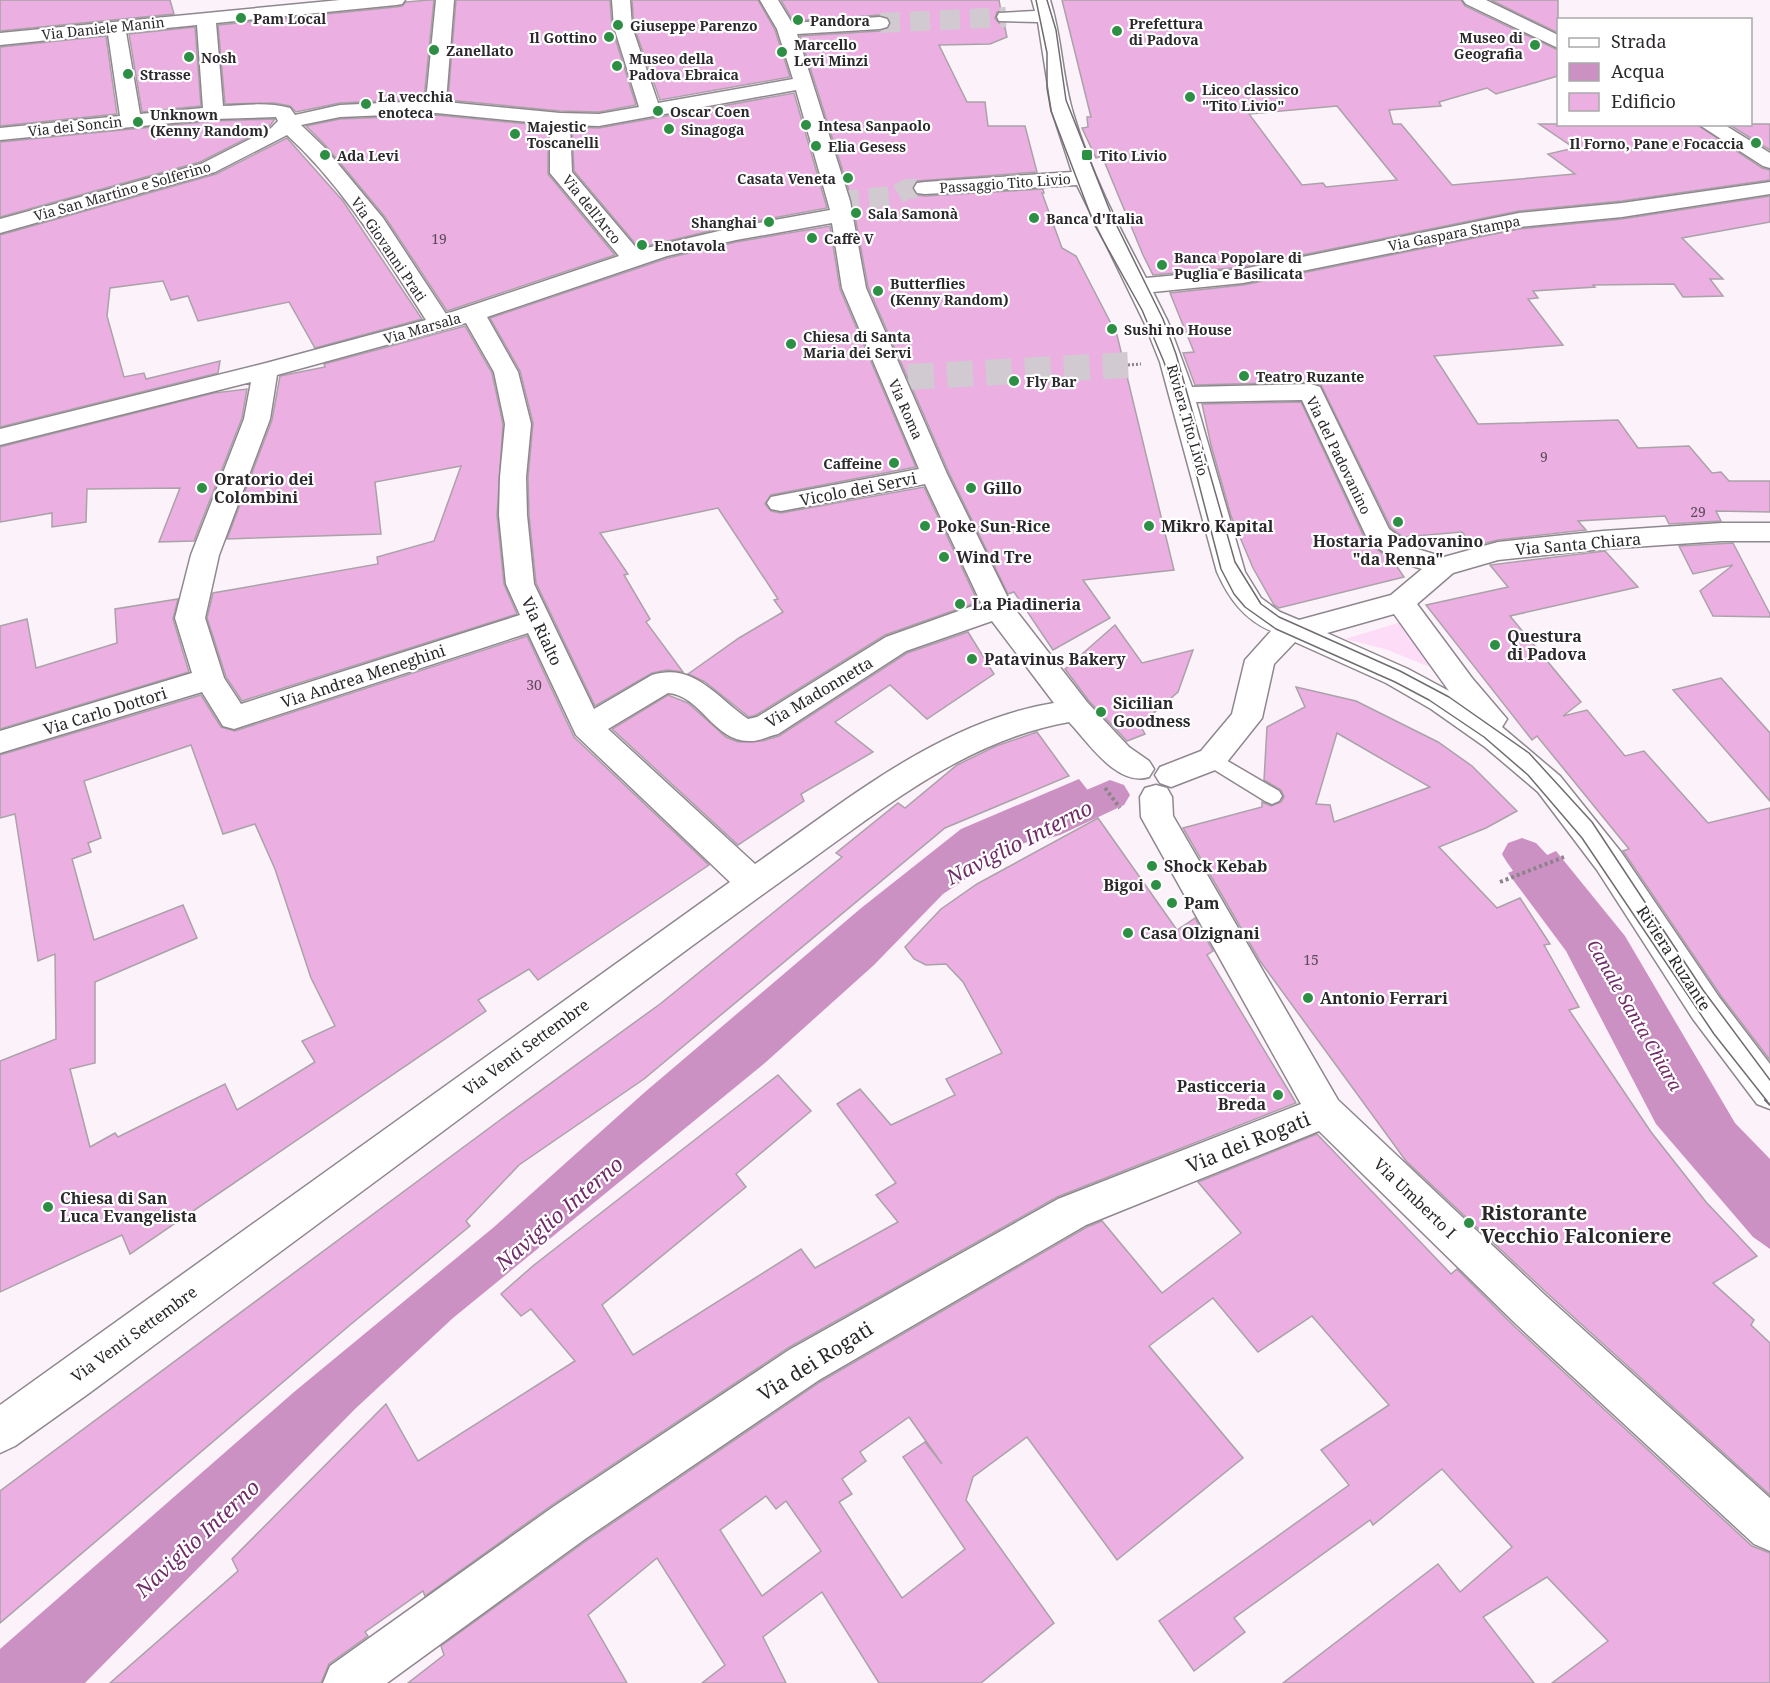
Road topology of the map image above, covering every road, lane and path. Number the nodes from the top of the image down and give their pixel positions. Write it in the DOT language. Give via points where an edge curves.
graph roads {
  1 [pos="194,0"];
  2 [pos="396,0"];
  3 [pos="445,0"];
  4 [pos="621,0"];
  5 [pos="769,0"];
  6 [pos="1472,0"];
  7 [pos="1044,8"];
  8 [pos="206,17"];
  9 [pos="1006,17"];
  10 [pos="880,23"];
  11 [pos="116,27"];
  12 [pos="786,30"];
  13 [pos="0,39"];
  14 [pos="1557,42"];
  15 [pos="798,84"];
  16 [pos="436,107"];
  17 [pos="650,111"];
  18 [pos="213,113"];
  19 [pos="560,119"];
  20 [pos="131,120"];
  21 [pos="289,122"];
  22 [pos="1711,126"];
  23 [pos="0,134"];
  24 [pos="1770,162"];
  25 [pos="1084,178"];
  26 [pos="925,188"];
  27 [pos="1770,188"];
  28 [pos="831,217"];
  29 [pos="0,226"];
  30 [pos="633,259"];
  31 [pos="1139,286"];
  32 [pos="473,314"];
  33 [pos="440,324"];
  34 [pos="1142,364"];
  35 [pos="1128,365"];
  36 [pos="265,371"];
  37 [pos="1182,395"];
  38 [pos="0,437"];
  39 [pos="934,474"];
  40 [pos="781,503"];
  41 [pos="1770,532"];
  42 [pos="1443,566"];
  43 [pos="1401,602"];
  44 [pos="998,608"];
  45 [pos="535,620"];
  46 [pos="1293,631"];
  47 [pos="209,679"];
  48 [pos="1076,710"];
  49 [pos="587,727"];
  50 [pos="0,742"];
  51 [pos="1212,759"];
  52 [pos="1549,784"];
  53 [pos="1104,786"];
  54 [pos="1147,788"];
  55 [pos="1272,796"];
  56 [pos="1562,858"];
  57 [pos="1500,882"];
  58 [pos="753,883"];
  59 [pos="1770,1093"];
  60 [pos="1325,1112"];
  61 [pos="0,1431"];
  62 [pos="1770,1528"];
  63 [pos="347,1683"];
  1 -- 8 [label="street" via="198,11"];
  2 -- 8 [label="street, Via Daniele Manin"];
  3 -- 16 [label="street"];
  4 -- 17 [label="street" via="623,27"];
  5 -- 12 [label="street, Via Roma"];
  6 -- 14 [label="street"];
  7 -- 9 [label="street"];
  7 -- 25 [label="street, Riviera Tito Livio" via="1062,111"];
  8 -- 11 [label="street, Via Daniele Manin"];
  8 -- 18 [label="street"];
  10 -- 12 [label="street"];
  11 -- 13 [label="street, Via Daniele Manin"];
  11 -- 20 [label="street"];
  12 -- 15 [label="street, Via Roma"];
  15 -- 17 [label="street, Via San Martino e Solferino"];
  15 -- 28 [label="street, Via Roma"];
  16 -- 19 [label="street, Via San Martino e Solferino"];
  16 -- 21 [label="street, Via San Martino e Solferino" via="364,109"];
  17 -- 19 [label="street, Via San Martino e Solferino" via="599,120"];
  18 -- 20 [label="street, Via dei Soncin"];
  18 -- 21 [label="street, Via dei Soncin" via="282,112"];
  19 -- 30 [label="street, Via dell'Arco" via="561,173"];
  20 -- 23 [label="street, Via dei Soncin"];
  21 -- 29 [label="street, Via San Martino e Solferino" via="277,133 207,168"];
  21 -- 33 [label="street, Via Giovanni Prati" via="375,223"];
  22 -- 24 [label="street"];
  25 -- 26 [label="street, Passaggio Tito Livio"];
  25 -- 31 [label="street, Riviera Tito Livio"];
  27 -- 31 [label="street, Via Gaspara Stampa" via="1622,210 1519,220 1243,276"];
  28 -- 30 [label="street, Via Marsala" via="752,229"];
  28 -- 39 [label="street, Via Roma" via="854,288 900,377"];
  30 -- 32 [label="street, Via Marsala"];
  31 -- 37 [label="street, Riviera Tito Livio"];
  32 -- 33 [label="street, Via Marsala"];
  32 -- 45 [label="street, Via Rialto" via="506,372 518,424 513,515 520,584"];
  33 -- 36 [label="street, Via Marsala"];
  34 -- 35 [label="path"];
  36 -- 38 [label="street, Via Marsala"];
  36 -- 47 [label="street" via="257,419 205,555 190,618"];
  37 -- 42 [label="street, Via del Padovanino" via="1311,392 1378,534 1404,554"];
  37 -- 46 [label="street, Riviera Tito Livio" via="1238,587 1251,605"];
  39 -- 40 [label="street, Vicolo dei Servi"];
  39 -- 44 [label="street, Via Roma"];
  41 -- 42 [label="street, Via Santa Chiara" via="1603,540 1498,551"];
  42 -- 43 [label="street, Via Santa Chiara"];
  43 -- 46 [label="street"];
  43 -- 52 [label="street" via="1461,686"];
  44 -- 48 [label="street, Via Roma"];
  44 -- 49 [label="street, Via Madonnetta" via="896,644 767,726 749,730 735,724 688,685 676,681 663,682"];
  45 -- 47 [label="street, Via Andrea Meneghini" via="234,718"];
  45 -- 49 [label="street, Via Rialto"];
  46 -- 51 [label="street" via="1260,660 1246,718"];
  46 -- 52 [label="street, Riviera Tito Livio" via="1397,676 1443,701"];
  47 -- 50 [label="street, Via Carlo Dottori"];
  48 -- 54 [label="street, Via Roma"];
  48 -- 58 [label="street, Via Venti Settembre" via="1027,718 980,736 882,793"];
  49 -- 58 [label="street, Via Rialto"];
  51 -- 54 [label="street"];
  51 -- 55 [label="lane"];
  52 -- 59 [label="street, Riviera Ruzante" via="1609,861 1706,1008"];
  53 -- 54 [label="path"];
  54 -- 60 [label="street, Via Umberto I" via="1157,817"];
  56 -- 57 [label="path"];
  58 -- 61 [label="street, Via Venti Settembre"];
  60 -- 62 [label="street, Via Umberto I" via="1531,1310"];
  60 -- 63 [label="street, Via dei Rogati" via="1072,1212 804,1365 569,1523"];
}
